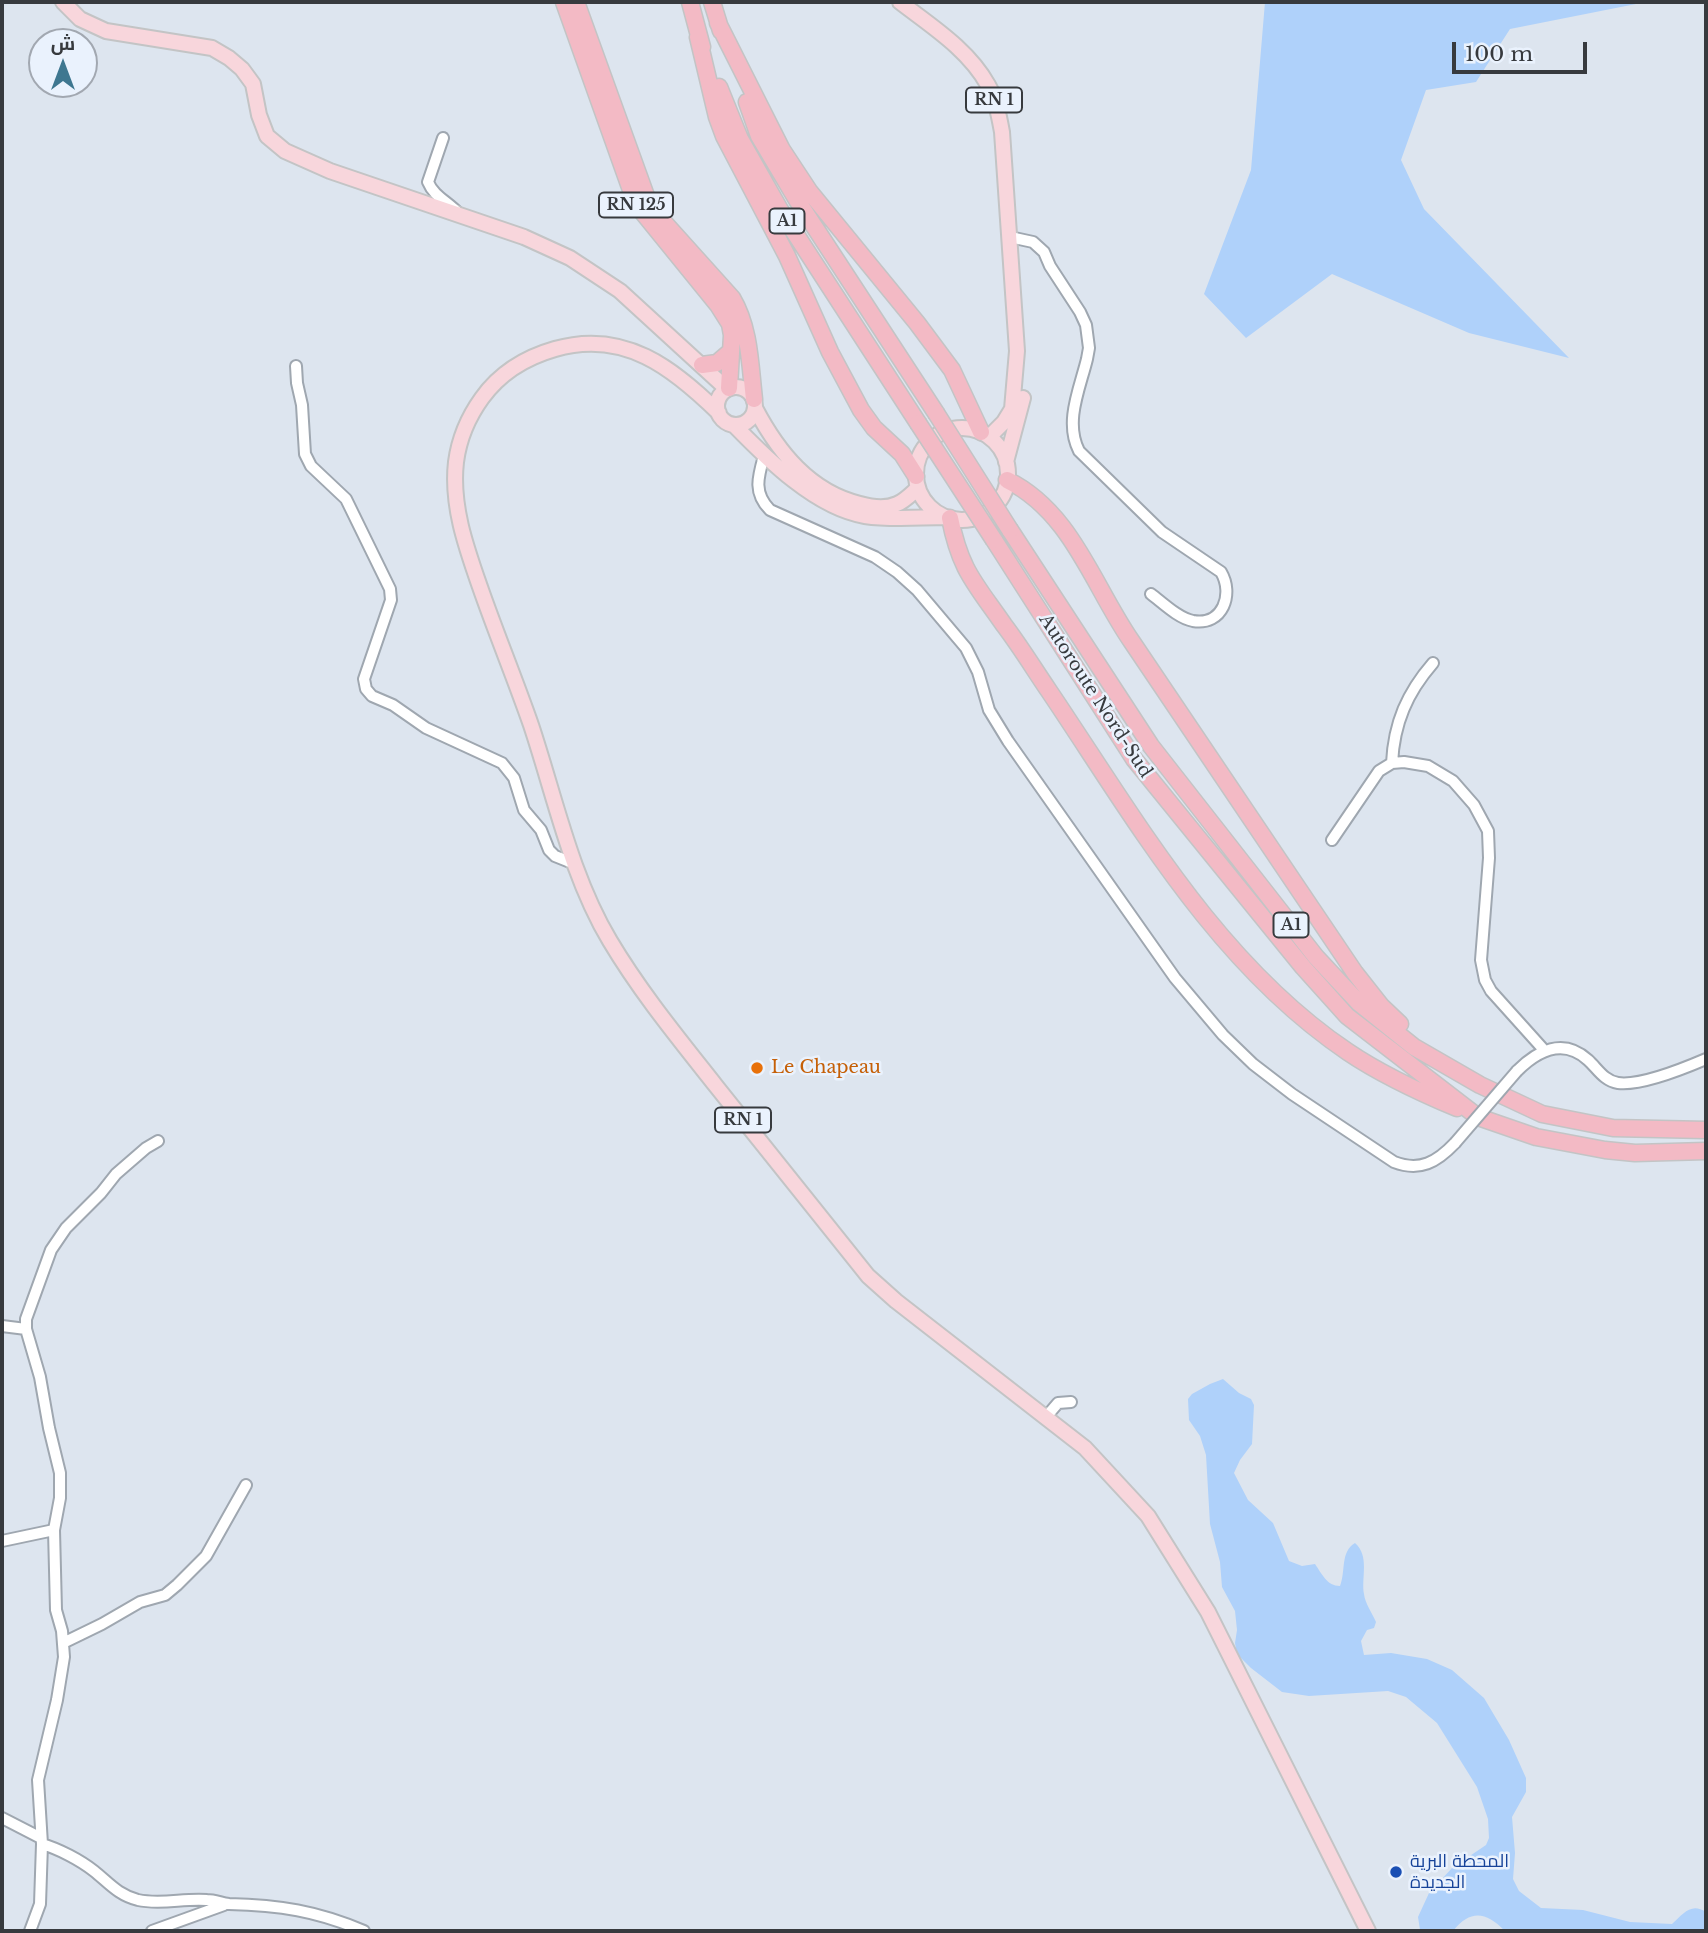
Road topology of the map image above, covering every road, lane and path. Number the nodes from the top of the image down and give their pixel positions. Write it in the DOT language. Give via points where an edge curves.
graph roads {
  1 [pos="64,2"];
  2 [pos="564,2"];
  3 [pos="576,2"];
  4 [pos="690,2"];
  5 [pos="712,2"];
  6 [pos="900,2"];
  7 [pos="718,23"];
  8 [pos="698,37"];
  9 [pos="443,138"];
  10 [pos="459,214"];
  11 [pos="1010,237"];
  12 [pos="731,351"];
  13 [pos="702,365"];
  14 [pos="296,366"];
  15 [pos="693,388"];
  16 [pos="724,392"];
  17 [pos="754,404"];
  18 [pos="719,413"];
  19 [pos="734,425"];
  20 [pos="985,434"];
  21 [pos="764,456"];
  22 [pos="1007,457"];
  23 [pos="1007,480"];
  24 [pos="917,482"];
  25 [pos="1032,495"];
  26 [pos="948,517"];
  27 [pos="1151,594"];
  28 [pos="1433,663"];
  29 [pos="1392,763"];
  30 [pos="1332,840"];
  31 [pos="575,864"];
  32 [pos="1544,1050"];
  33 [pos="1706,1059"];
  34 [pos="1480,1085"];
  35 [pos="1478,1117"];
  36 [pos="1706,1130"];
  37 [pos="158,1141"];
  38 [pos="1706,1151"];
  39 [pos="2,1326"];
  40 [pos="26,1329"];
  41 [pos="1071,1402"];
  42 [pos="1046,1417"];
  43 [pos="246,1485"];
  44 [pos="54,1530"];
  45 [pos="2,1541"];
  46 [pos="63,1643"];
  47 [pos="2,1818"];
  48 [pos="41,1841"];
  49 [pos="227,1904"];
  50 [pos="30,1931"];
  51 [pos="152,1931"];
  52 [pos="364,1931"];
  53 [pos="1368,1931"];
  1 -- 10 [label="main road" via="80,19 106,31 212,48 242,69 253,84 267,136 285,152"];
  2 -- 12 [label="highway, RN 125" via="636,204 725,315 732,335"];
  3 -- 17 [label="highway" via="650,202 738,309 746,330"];
  4 -- 8 [label="highway, Autoroute Nord-Sud / A1"];
  5 -- 7 [label="highway, Autoroute Nord-Sud / A1"];
  6 -- 11 [label="main road, RN 1" via="954,44 988,85 1002,132"];
  7 -- 20 [label="highway" via="782,150 809,191 952,370"];
  7 -- 34 [label="highway, Autoroute Nord-Sud / A1, bridge" via="759,136 796,200 1151,746 1316,957 1359,1003 1415,1047"];
  8 -- 24 [label="highway" via="724,136 798,278 830,352 861,410 902,454"];
  8 -- 35 [label="highway, Autoroute Nord-Sud / A1, bridge" via="740,139 780,210 1134,760 1347,1016"];
  9 -- 10 [label="street" via="428,183"];
  10 -- 13 [label="main road" via="524,237 592,271"];
  11 -- 20 [label="main road, RN 1" via="1017,351 1014,399 1004,422"];
  11 -- 22 [label="main road, RN 1" via="1026,356 1022,408"];
  11 -- 27 [label="street" via="1039,246 1086,325 1089,348 1072,423 1079,451 1162,532 1221,572 1228,591 1227,601 1215,617 1196,622"];
  12 -- 13 [label="highway" via="717,363"];
  12 -- 16 [label="highway, RN 125"];
  13 -- 16 [label="main road"];
  14 -- 31 [label="street" via="305,454 311,466 346,499 390,589 391,600 364,679 366,689 426,729 502,763 549,850"];
  15 -- 16 [label="main road, RN 1"];
  15 -- 18 [label="main road, RN 1"];
  15 -- 31 [label="main road, RN 1" via="658,362 624,348 567,345 544,352 502,376 487,391 463,433 456,461 459,517 469,555"];
  16 -- 17 [label="main road" via="744,388"];
  16 -- 18 [label="main road"];
  17 -- 19 [label="main road" via="748,421"];
  17 -- 24 [label="main road" via="768,434 784,453 805,477 828,491 857,503 887,507 902,502"];
  18 -- 19 [label="main road"];
  19 -- 21 [label="main road"];
  20 -- 22 [label="main road"];
  20 -- 24 [label="main road" via="956,428 933,438 919,459"];
  21 -- 26 [label="main road" via="819,496 855,513"];
  21 -- 32 [label="street, bridge" via="757,487 762,503 897,572 966,648 989,710 1008,741 1175,978 1223,1035 1292,1094 1394,1162 1427,1165 1455,1143 1530,1058"];
  22 -- 23 [label="main road"];
  22 -- 25 [label="main road"];
  23 -- 25 [label="highway"];
  23 -- 26 [label="main road" via="997,503 983,514 967,519"];
  24 -- 26 [label="main road" via="929,505"];
  25 -- 34 [label="highway" via="1069,535 1121,626 1355,972 1381,1006 1418,1041"];
  26 -- 35 [label="highway" via="971,581 1184,891 1249,968 1348,1051 1404,1085"];
  28 -- 29 [label="street" via="1402,710"];
  29 -- 30 [label="street" via="1379,771"];
  29 -- 32 [label="street" via="1428,766 1441,772 1483,818 1490,845 1482,970 1491,991"];
  31 -- 42 [label="main road, RN 1" via="609,940 652,1003 868,1276"];
  32 -- 33 [label="street" via="1557,1048 1586,1058 1618,1083 1649,1079"];
  34 -- 36 [label="highway, Autoroute Nord-Sud / A1" via="1542,1114 1613,1128"];
  35 -- 38 [label="highway, Autoroute Nord-Sud / A1" via="1536,1137 1605,1150"];
  37 -- 40 [label="street" via="116,1174 51,1250 28,1308"];
  39 -- 40 [label="street"];
  40 -- 44 [label="street" via="60,1472"];
  41 -- 42 [label="street" via="1058,1403"];
  42 -- 53 [label="main road, RN 1" via="1086,1448 1122,1486 1180,1564"];
  43 -- 46 [label="street" via="206,1556 177,1585"];
  44 -- 45 [label="street"];
  44 -- 46 [label="street" via="56,1610"];
  46 -- 48 [label="street" via="57,1700 38,1780"];
  47 -- 48 [label="street"];
  48 -- 49 [label="street" via="138,1900"];
  48 -- 50 [label="street" via="40,1904"];
  49 -- 51 [label="street"];
  49 -- 52 [label="street" via="288,1907"];
}
